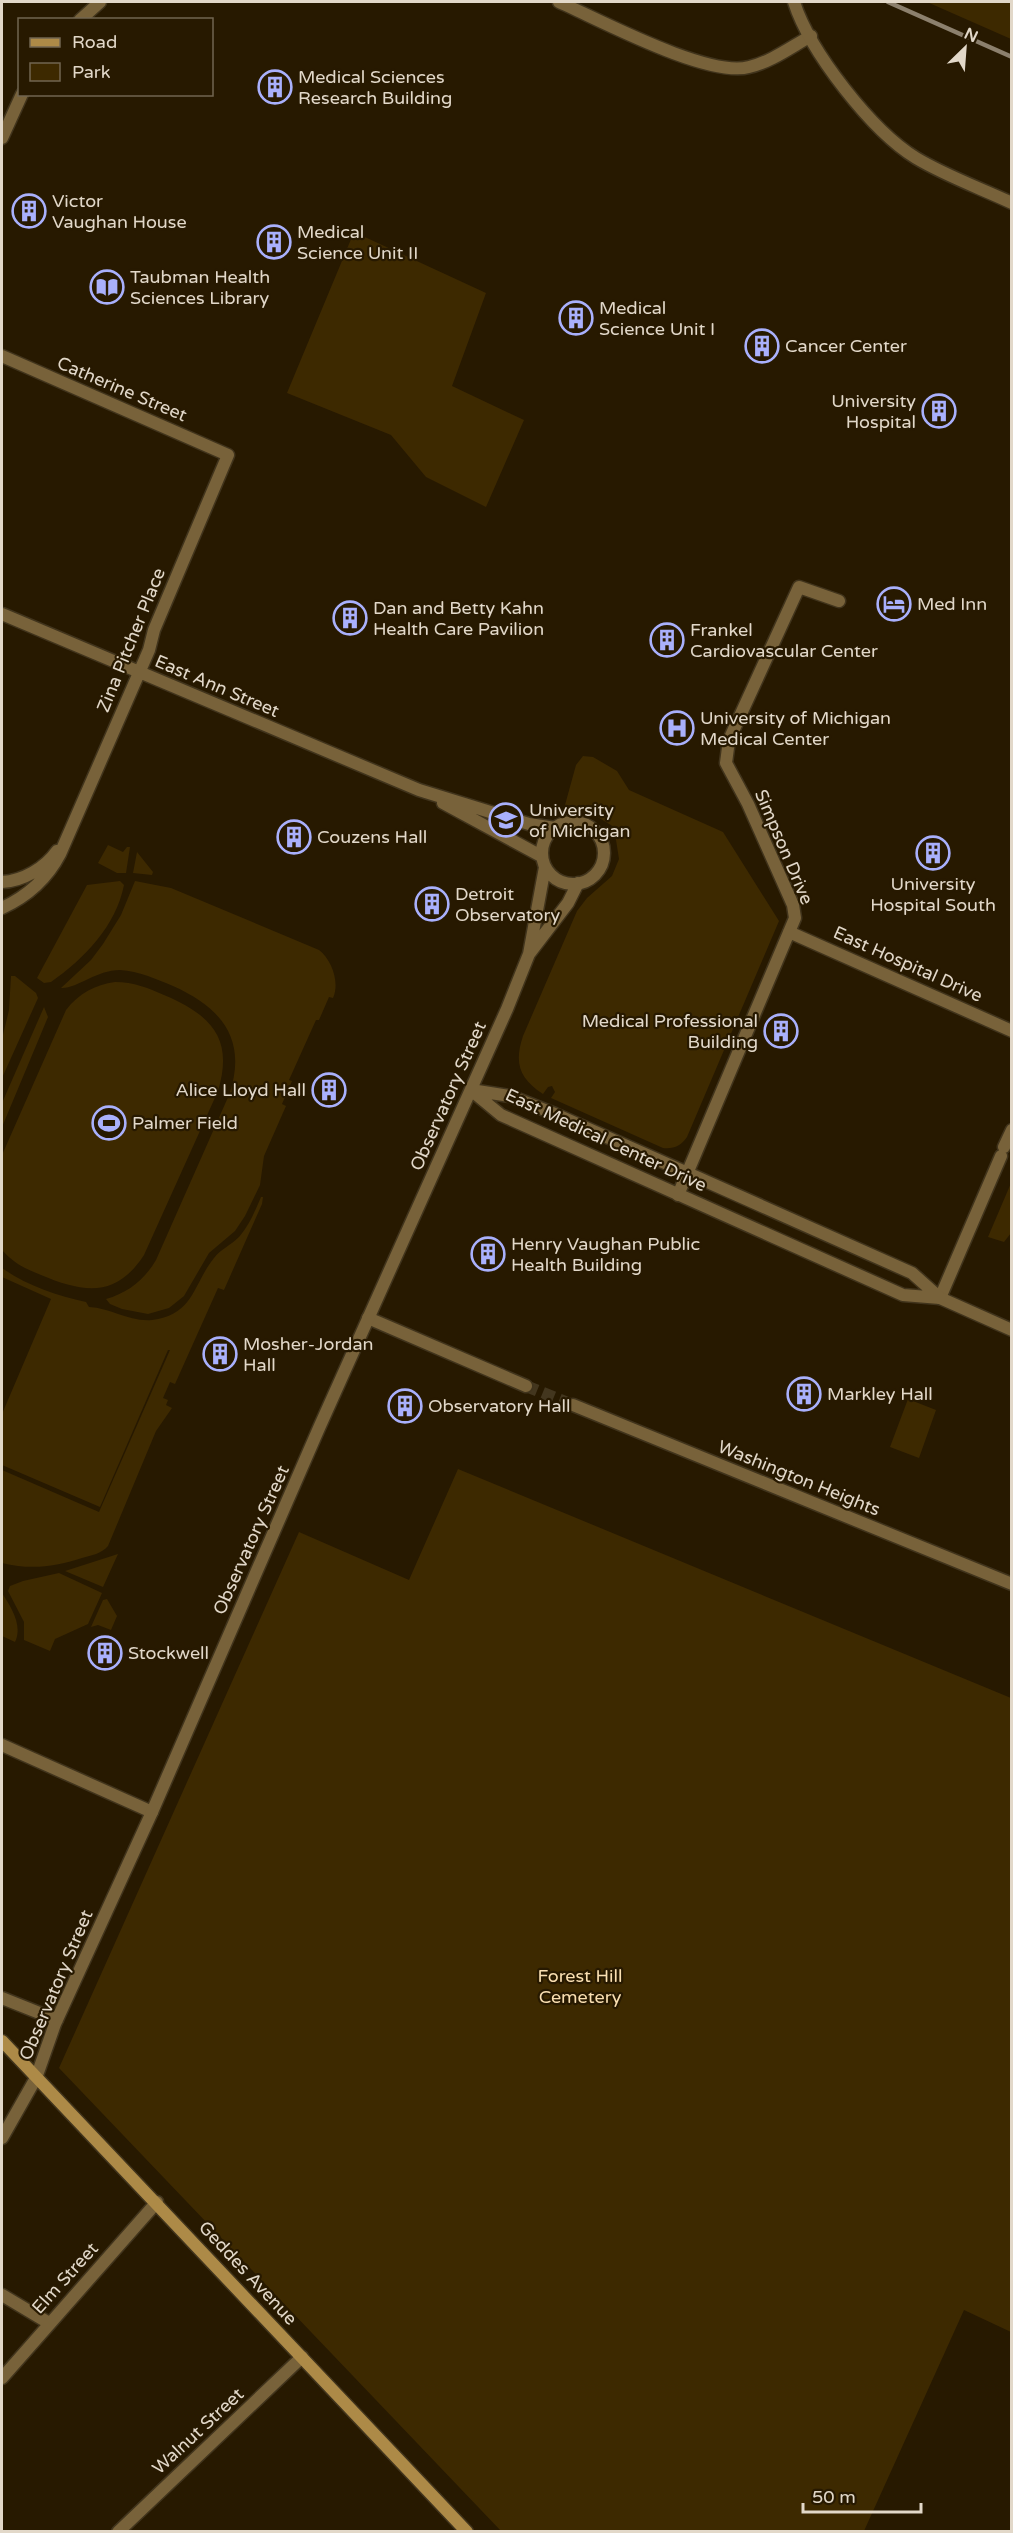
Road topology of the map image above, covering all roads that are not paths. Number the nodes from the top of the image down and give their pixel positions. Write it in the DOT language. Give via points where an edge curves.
graph roads {
  1 [pos="100,2"];
  2 [pos="559,2"];
  3 [pos="796,6"];
  4 [pos="82,18"];
  5 [pos="811,36"];
  6 [pos="21,96"];
  7 [pos="2,138"];
  8 [pos="1011,203"];
  9 [pos="2,356"];
  10 [pos="228,455"];
  11 [pos="839,601"];
  12 [pos="2,614"];
  13 [pos="139,673"];
  14 [pos="418,790"];
  15 [pos="555,828"];
  16 [pos="67,838"];
  17 [pos="543,862"];
  18 [pos="2,882"];
  19 [pos="578,883"];
  20 [pos="2,908"];
  21 [pos="789,932"];
  22 [pos="529,954"];
  23 [pos="1011,1031"];
  24 [pos="471,1090"];
  25 [pos="1011,1130"];
  26 [pos="687,1173"];
  27 [pos="678,1195"];
  28 [pos="940,1298"];
  29 [pos="368,1318"];
  30 [pos="1011,1330"];
  31 [pos="526,1386"];
  32 [pos="573,1405"];
  33 [pos="1011,1584"];
  34 [pos="2,1745"];
  35 [pos="152,1812"];
  36 [pos="2,1998"];
  37 [pos="57,2020"];
  38 [pos="2,2041"];
  39 [pos="36,2078"];
  40 [pos="2,2138"];
  41 [pos="157,2202"];
  42 [pos="2,2295"];
  43 [pos="49,2323"];
  44 [pos="302,2357"];
  45 [pos="2,2378"];
  46 [pos="118,2532"];
  47 [pos="467,2532"];
  1 -- 4 [label="street"];
  2 -- 5 [label="street" via="666,50 730,70 764,62"];
  3 -- 5 [label="street"];
  5 -- 8 [label="street" via="861,108 893,141 916,158"];
  6 -- 7 [label="street"];
  9 -- 10 [label="street, Catherine Street"];
  10 -- 13 [label="street, Zina Pitcher Place"];
  11 -- 21 [label="street, Simpson Drive" via="800,587 729,740 726,763 793,905 795,918"];
  12 -- 13 [label="street, East Ann Street"];
  13 -- 14 [label="street, East Ann Street"];
  13 -- 16 [label="street, Zina Pitcher Place"];
  14 -- 15 [label="street, East Ann Street" via="529,824"];
  14 -- 17 [label="street, East Ann Street"];
  15 -- 17 [label="street" via="547,835"];
  15 -- 19 [label="street" via="571,822 582,824 602,841 600,868 588,880"];
  16 -- 18 [label="street, Zina Pitcher Place" via="53,856 26,877"];
  16 -- 20 [label="street, Zina Pitcher Place" via="52,870 16,902"];
  17 -- 19 [label="street" via="557,880"];
  17 -- 22 [label="street, Observatory Street"];
  19 -- 22 [label="street, Observatory Street" via="568,903"];
  21 -- 23 [label="street, East Hospital Drive"];
  21 -- 26 [label="street, Simpson Drive"];
  22 -- 24 [label="street, Observatory Street"];
  24 -- 26 [label="street, East Medical Center Drive" via="510,1096"];
  24 -- 27 [label="street, East Medical Center Drive" via="501,1115"];
  24 -- 29 [label="street, Observatory Street"];
  25 -- 28 [label="street"];
  26 -- 27 [label="street, Simpson Drive"];
  26 -- 28 [label="street, East Medical Center Drive" via="912,1273"];
  27 -- 28 [label="street, East Medical Center Drive" via="903,1295"];
  28 -- 30 [label="street, East Medical Center Drive"];
  29 -- 31 [label="street"];
  29 -- 35 [label="street, Observatory Street"];
  32 -- 33 [label="street, Washington Heights"];
  34 -- 35 [label="street"];
  35 -- 37 [label="street, Observatory Street"];
  36 -- 37 [label="street"];
  37 -- 39 [label="street, Observatory Street"];
  38 -- 39 [label="main road, Geddes Avenue"];
  39 -- 40 [label="street, Observatory Street"];
  39 -- 41 [label="main road, Geddes Avenue"];
  41 -- 43 [label="street, Elm Street"];
  41 -- 44 [label="main road, Geddes Avenue"];
  42 -- 43 [label="street"];
  43 -- 45 [label="street, Elm Street"];
  44 -- 46 [label="street, Walnut Street"];
  44 -- 47 [label="main road, Geddes Avenue"];
}
